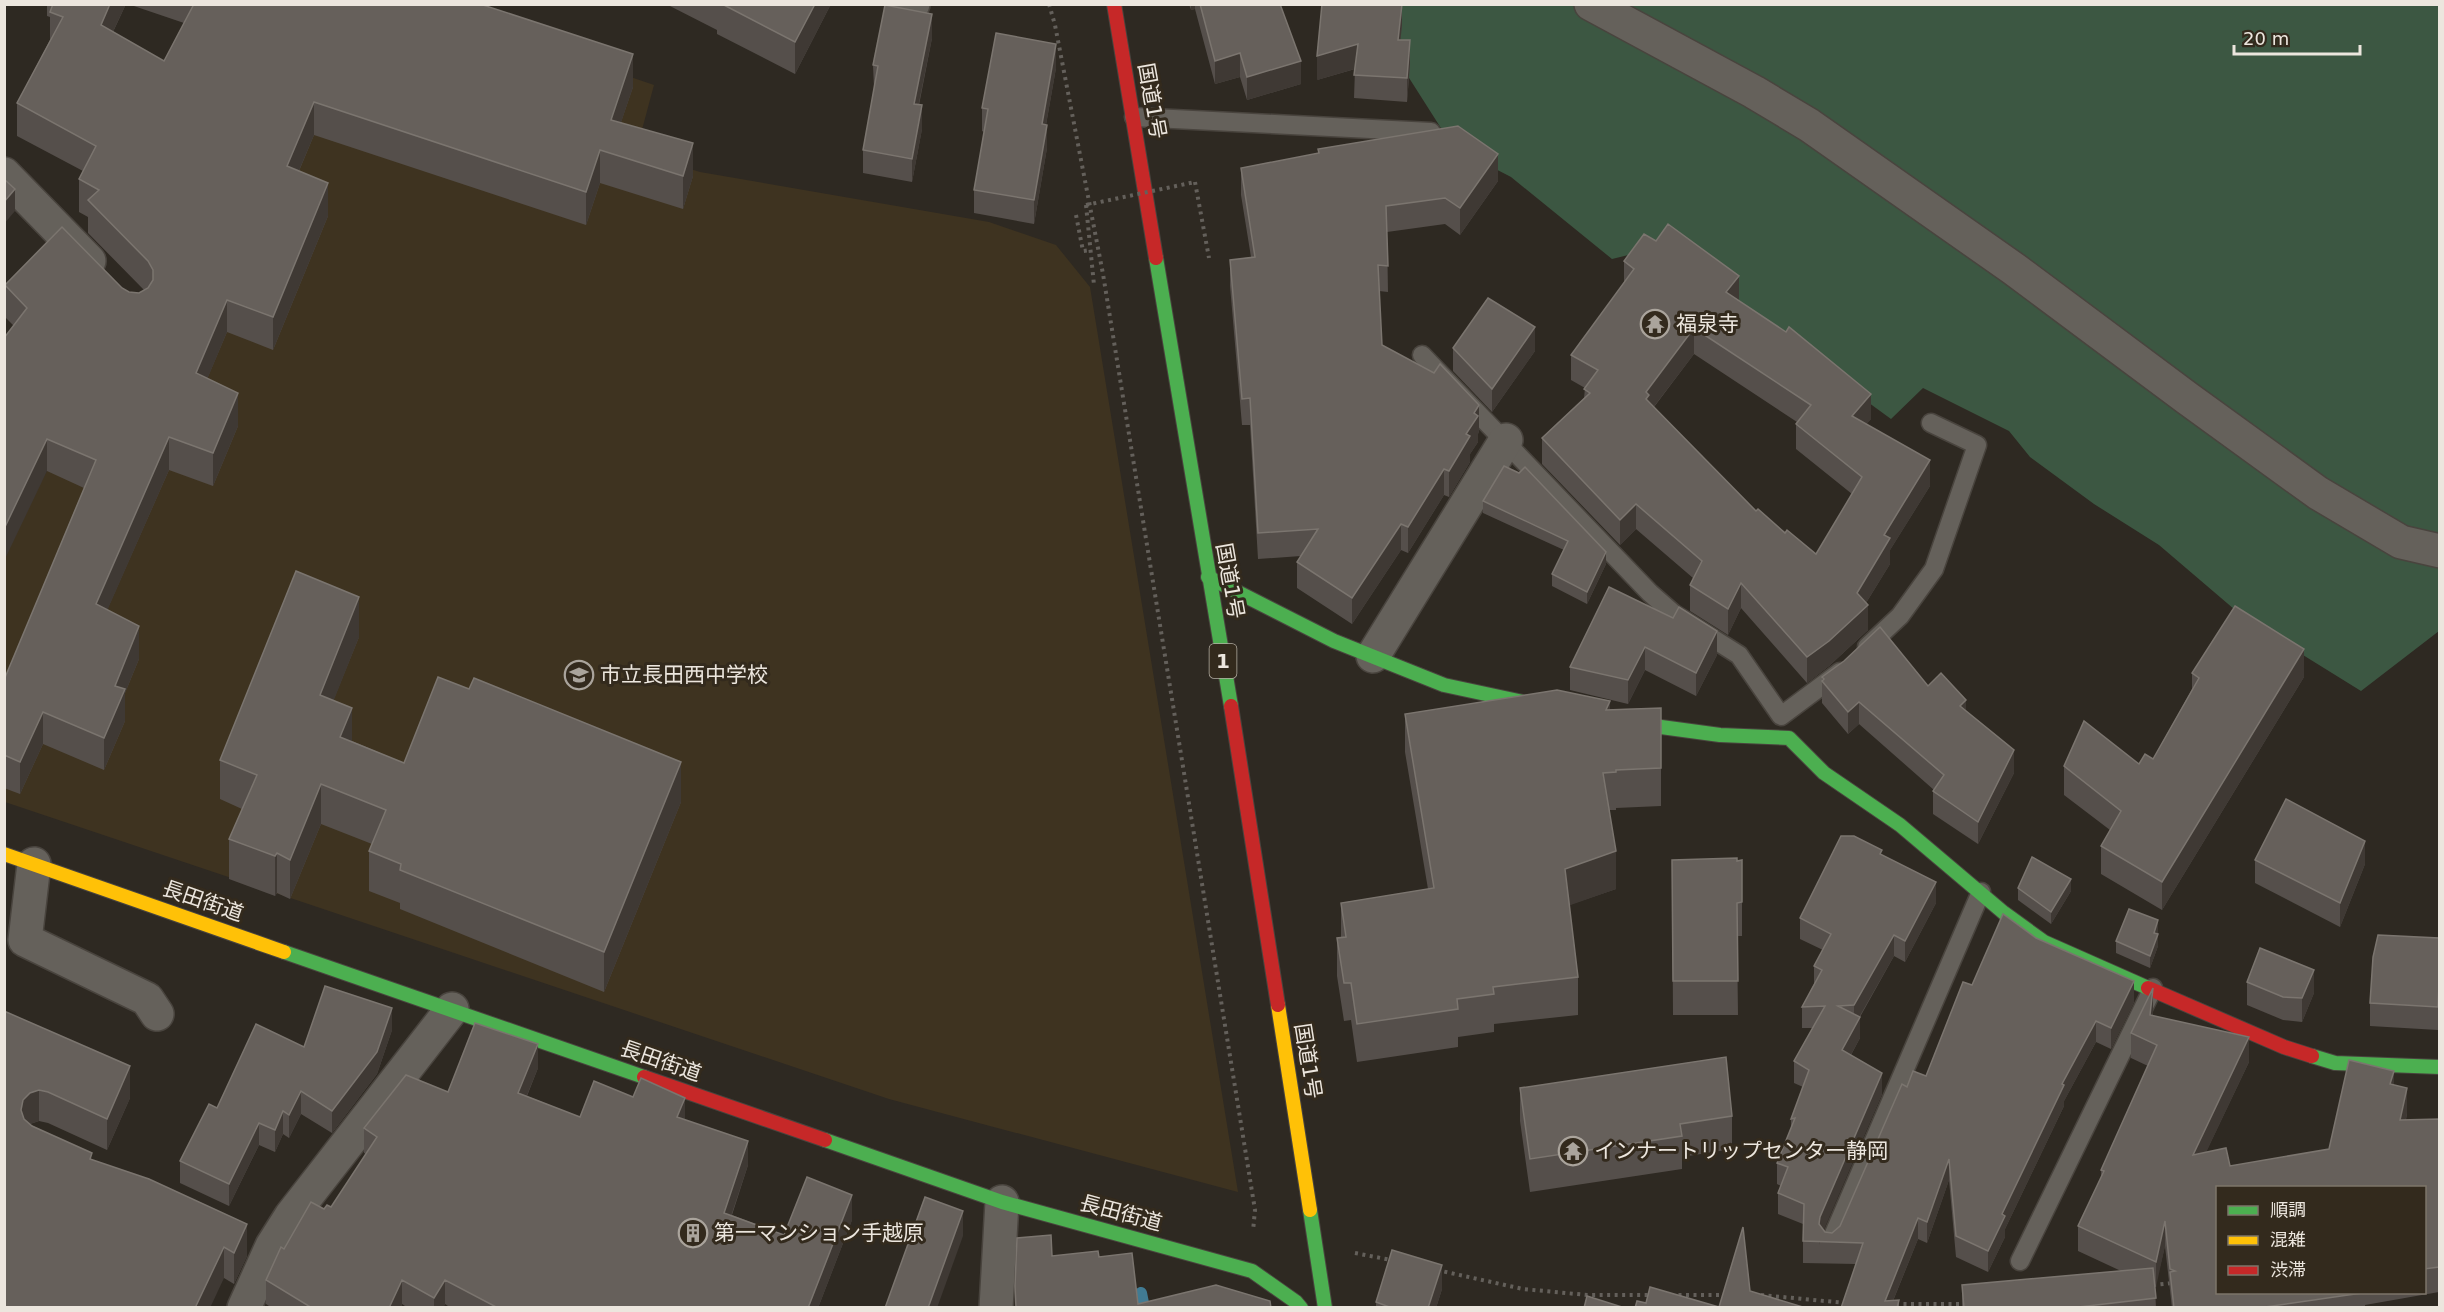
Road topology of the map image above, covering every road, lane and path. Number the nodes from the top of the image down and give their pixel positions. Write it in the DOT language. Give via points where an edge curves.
graph roads {
  1 [pos="1049,4"];
  2 [pos="1592,4"];
  3 [pos="1113,8"];
  4 [pos="1134,117"];
  5 [pos="1431,132"];
  6 [pos="4,174"];
  7 [pos="1076,215"];
  8 [pos="1091,250"];
  9 [pos="1209,258"];
  10 [pos="110,282"];
  11 [pos="1094,285"];
  12 [pos="1422,354"];
  13 [pos="1931,423"];
  14 [pos="1506,440"];
  15 [pos="2439,551"];
  16 [pos="1208,577"];
  17 [pos="1373,656"];
  18 [pos="1556,709"];
  19 [pos="1781,716"];
  20 [pos="1600,718"];
  21 [pos="1789,738"];
  22 [pos="19,859"];
  23 [pos="1981,892"];
  24 [pos="2152,988"];
  25 [pos="452,1009"];
  26 [pos="157,1014"];
  27 [pos="2439,1067"];
  28 [pos="1002,1202"];
  29 [pos="240,1231"];
  30 [pos="1251,1238"];
  31 [pos="1830,1243"];
  32 [pos="272,1246"];
  33 [pos="1355,1253"];
  34 [pos="1396,1261"];
  35 [pos="2020,1261"];
  36 [pos="1431,1268"];
  37 [pos="2174,1283"];
  38 [pos="2152,1285"];
  39 [pos="1655,1295"];
  40 [pos="1666,1295"];
  41 [pos="1734,1295"];
  42 [pos="1757,1295"];
  43 [pos="1858,1304"];
  44 [pos="1893,1304"];
  45 [pos="1974,1304"];
  46 [pos="244,1308"];
  47 [pos="996,1308"];
  48 [pos="1300,1308"];
  49 [pos="1325,1308"];
  1 -- 30 [label="path" via="1103,274 1255,1210"];
  2 -- 15 [label="street" via="1809,125 2014,269 2318,493 2401,542"];
  3 -- 4 [label="main road, 国道1号 / 1"];
  4 -- 5 [label="lane"];
  4 -- 16 [label="main road, 国道1号 / 1"];
  6 -- 10 [label="street"];
  7 -- 8 [label="path" via="1083,251"];
  8 -- 9 [label="path, bridge" via="1086,205 1195,182"];
  8 -- 11 [label="path"];
  12 -- 14 [label="lane"];
  13 -- 19 [label="lane" via="1977,445 1934,569 1892,623 1836,675"];
  14 -- 17 [label="street"];
  14 -- 19 [label="lane" via="1650,593 1674,614 1739,655"];
  16 -- 17 [label="main road" via="1334,641"];
  16 -- 49 [label="main road, 国道1号 / 1" via="1239,749"];
  17 -- 18 [label="main road" via="1444,685"];
  19 -- 21 [label="lane"];
  20 -- 21 [label="main road" via="1720,735"];
  21 -- 23 [label="main road" via="1824,772 1900,825"];
  22 -- 25 [label="main road, 長田街道"];
  22 -- 26 [label="street" via="25,940 147,999"];
  23 -- 24 [label="main road" via="2044,942"];
  23 -- 31 [label="lane"];
  24 -- 27 [label="main road" via="2284,1047 2335,1063"];
  24 -- 35 [label="lane"];
  25 -- 28 [label="main road, 長田街道"];
  25 -- 32 [label="street" via="291,1216"];
  28 -- 47 [label="street"];
  28 -- 48 [label="main road, 長田街道" via="1252,1271"];
  29 -- 32 [label="street"];
  32 -- 46 [label="street"];
  33 -- 34 [label="path"];
  36 -- 39 [label="path" via="1523,1288 1587,1295"];
  37 -- 38 [label="path"];
  40 -- 41 [label="path"];
  42 -- 43 [label="path"];
  44 -- 45 [label="path"];
}
